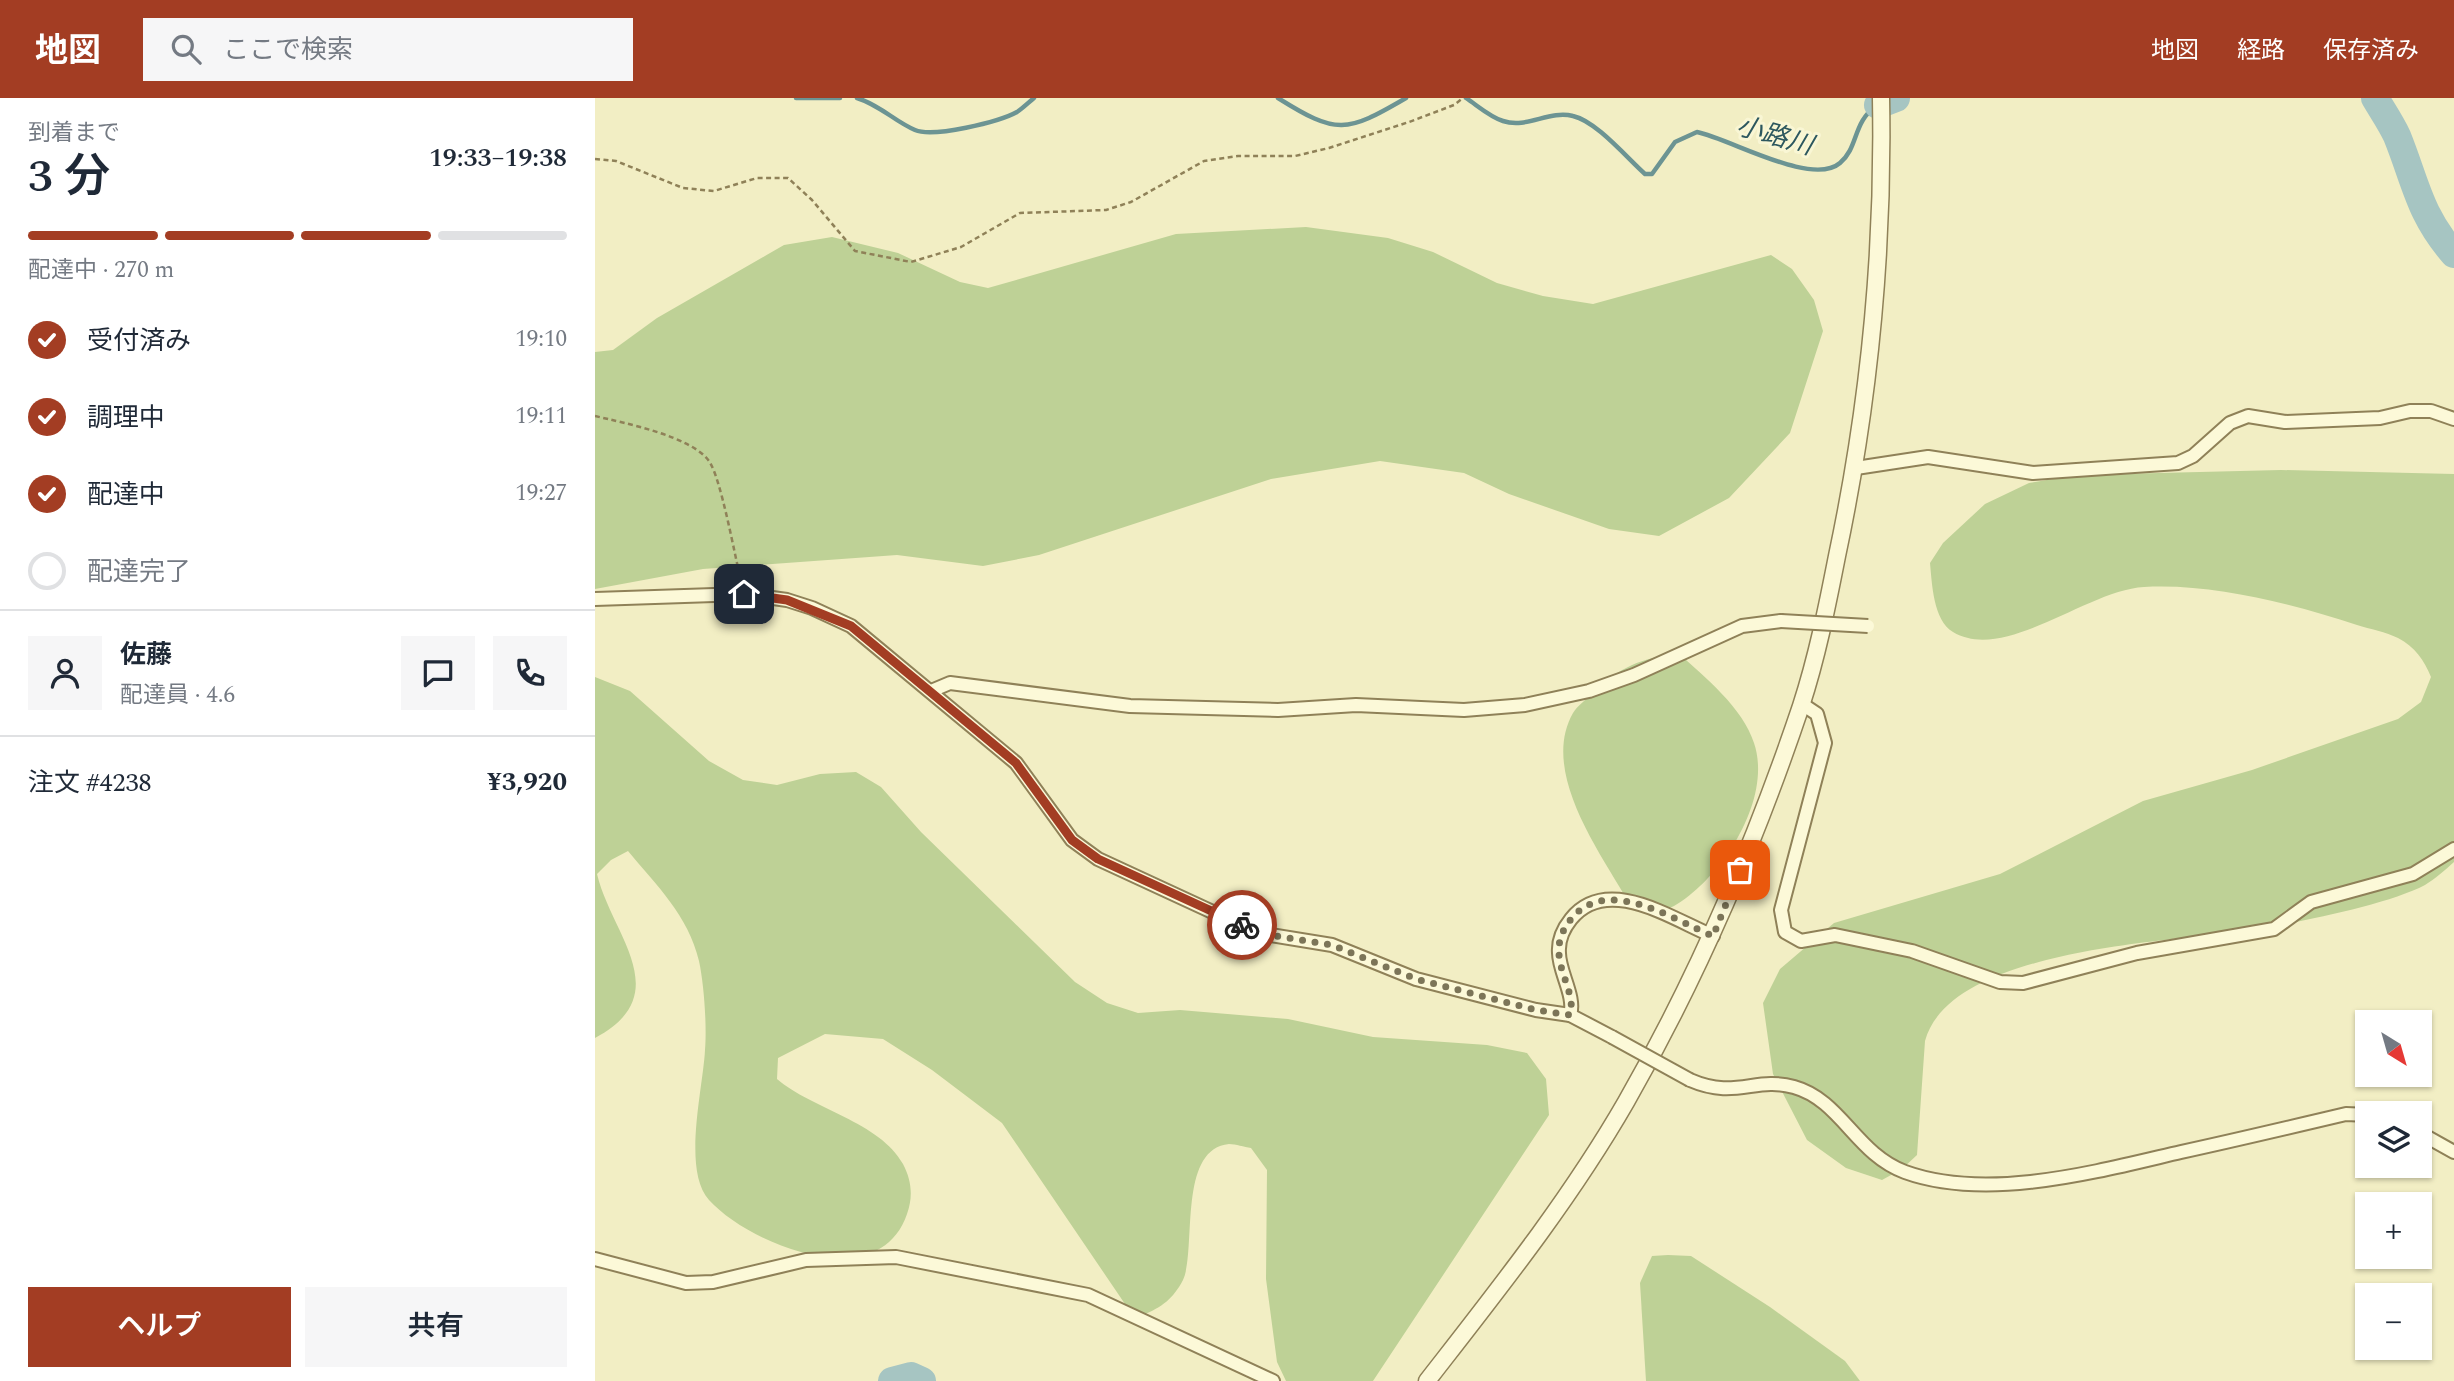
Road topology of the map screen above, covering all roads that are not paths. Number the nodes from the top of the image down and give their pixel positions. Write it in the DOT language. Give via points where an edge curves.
graph roads {
  1 [pos="1881,98"];
  2 [pos="2454,419"];
  3 [pos="1856,468"];
  4 [pos="595,599"];
  5 [pos="1868,626"];
  6 [pos="931,691"];
  7 [pos="1802,704"];
  8 [pos="2454,849"];
  9 [pos="1713,936"];
  10 [pos="1570,1015"];
  11 [pos="2355,1114"];
  12 [pos="2432,1140"];
  13 [pos="2454,1152"];
  14 [pos="597,1266"];
  15 [pos="1273,1381"];
  16 [pos="1427,1381"];
  1 -- 3 [label="street" via="1883,188"];
  2 -- 3 [label="street" via="2431,411 2285,422 2248,416 2229,423 2193,456 2178,463 2033,472 1929,457"];
  3 -- 7 [label="street"];
  4 -- 6 [label="street" via="744,594 787,600 851,626"];
  5 -- 6 [label="street, bridge" via="1781,621 1742,626 1589,691 1525,705 1464,710 1356,705 1277,710 1130,706 950,683"];
  6 -- 10 [label="street" via="1016,763 1072,840 1098,859 1258,933 1332,945 1416,979"];
  7 -- 8 [label="street" via="1817,714 1825,743 1781,910 1785,932 1801,941 1835,935 1912,951 2000,982 2024,983 2137,953 2273,929 2311,902 2413,874"];
  7 -- 9 [label="street"];
  9 -- 10 [label="street" via="1623,899 1604,898 1588,904 1563,930 1558,949 1573,1007"];
  9 -- 16 [label="street" via="1625,1104 1574,1184"];
  10 -- 11 [label="street, bridge" via="1691,1080 1721,1090 1773,1084 1815,1096 1884,1161 1903,1171 1948,1182 2031,1182 2086,1174"];
  12 -- 13 [label="street"];
  14 -- 15 [label="street" via="686,1283 713,1282 806,1260 896,1257 1088,1294"];
}
